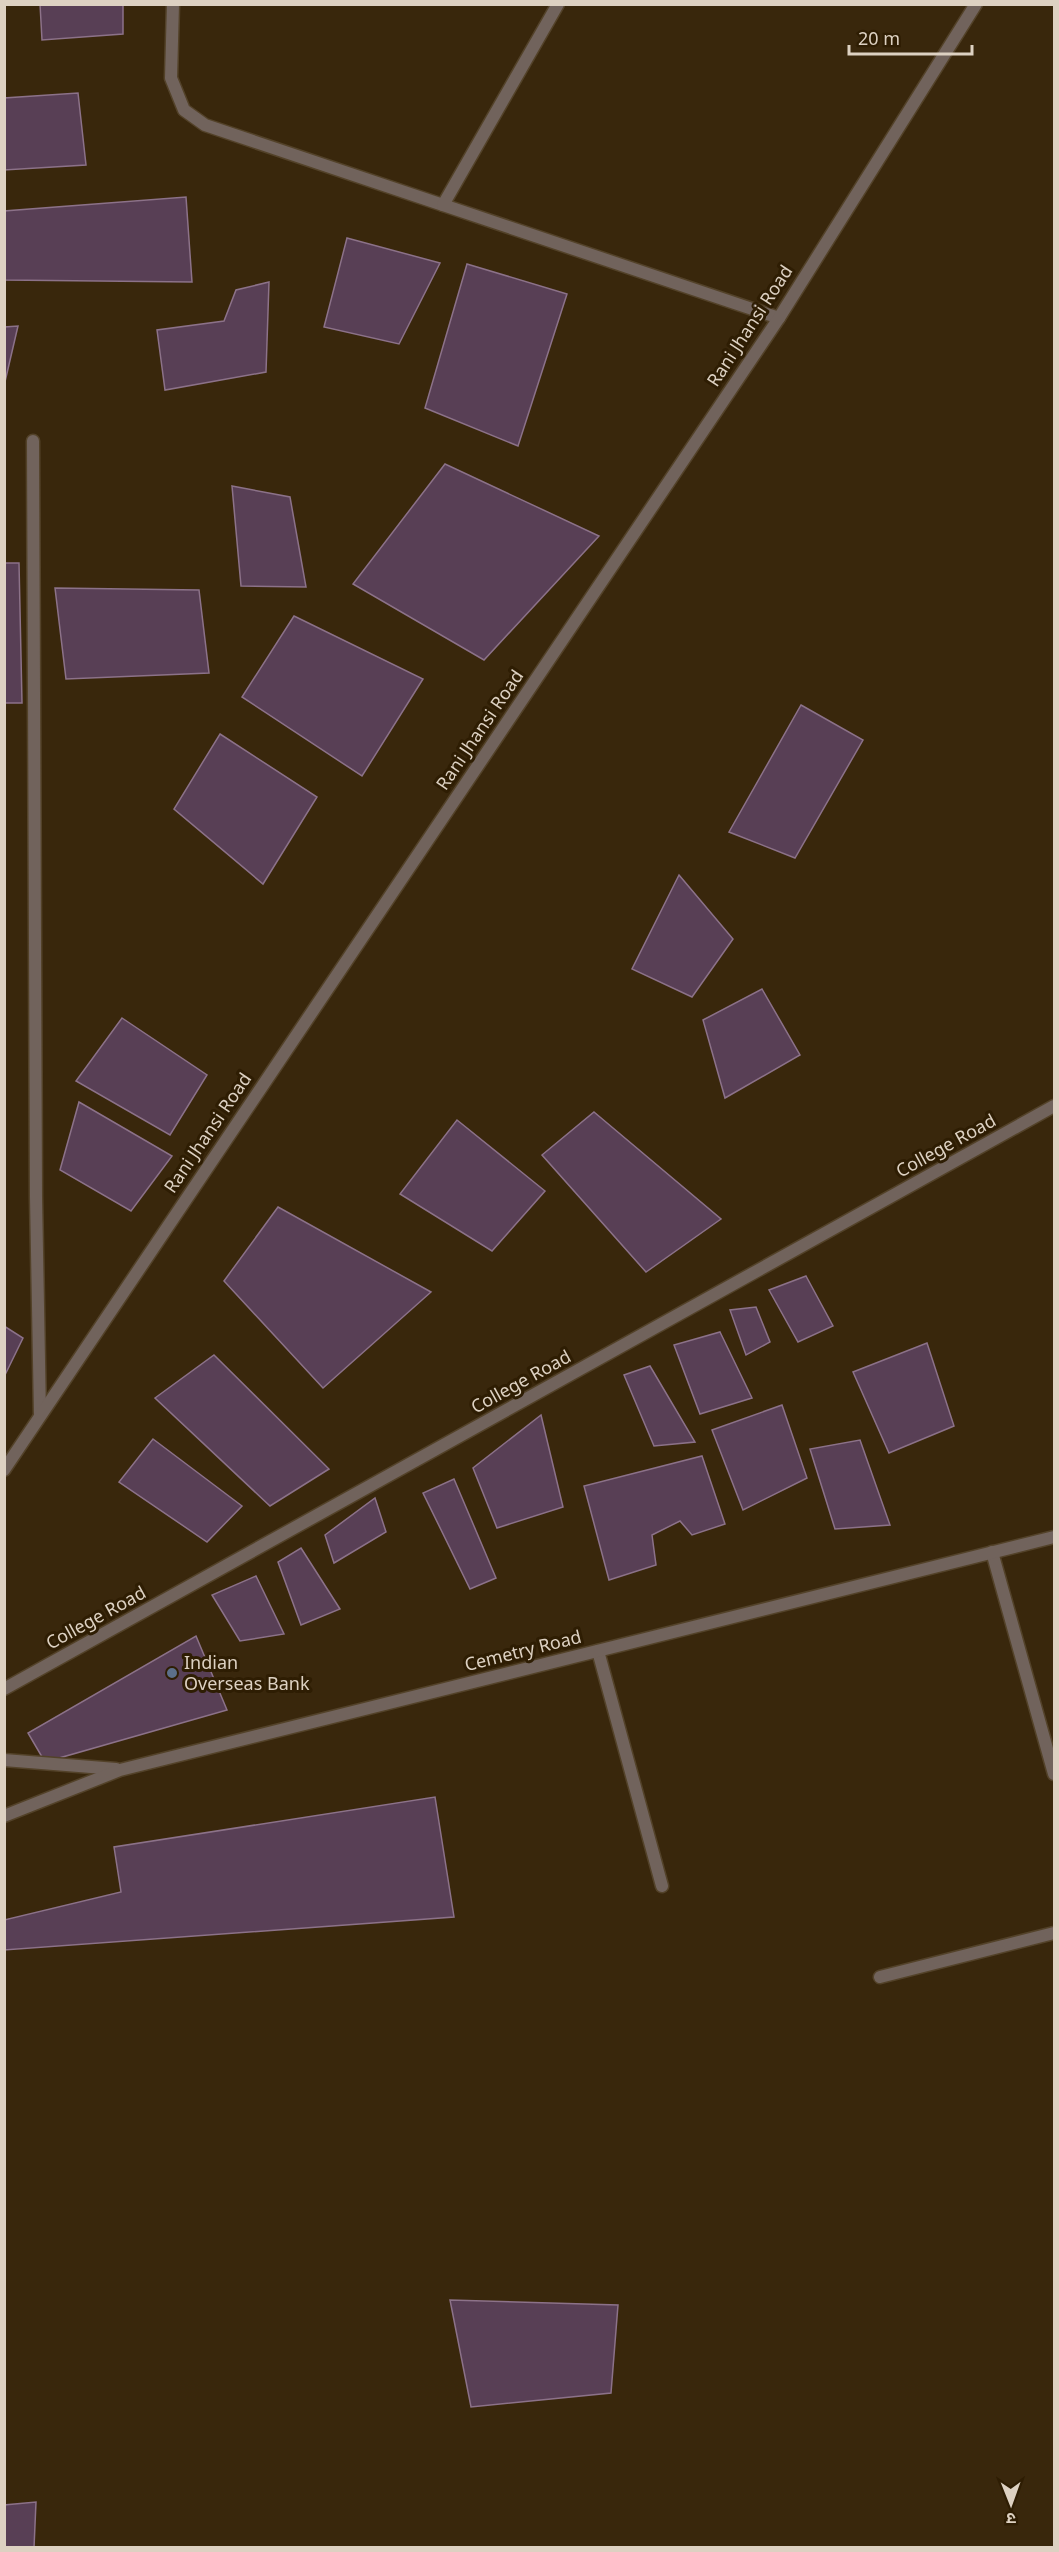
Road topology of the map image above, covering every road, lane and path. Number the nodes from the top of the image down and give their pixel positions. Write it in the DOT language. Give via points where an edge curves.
graph roads {
  1 [pos="173,4"];
  2 [pos="558,4"];
  3 [pos="976,4"];
  4 [pos="443,206"];
  5 [pos="779,318"];
  6 [pos="33,441"];
  7 [pos="1054,1106"];
  8 [pos="40,1415"];
  9 [pos="4,1470"];
  10 [pos="1054,1537"];
  11 [pos="992,1552"];
  12 [pos="598,1651"];
  13 [pos="4,1689"];
  14 [pos="4,1760"];
  15 [pos="120,1770"];
  16 [pos="1054,1774"];
  17 [pos="4,1816"];
  18 [pos="662,1886"];
  19 [pos="1054,1933"];
  20 [pos="880,1977"];
  1 -- 4 [label="street" via="171,78 184,110 205,125"];
  2 -- 4 [label="street"];
  3 -- 5 [label="street, Rani Jhansi Road"];
  4 -- 5 [label="street"];
  5 -- 8 [label="street, Rani Jhansi Road"];
  6 -- 8 [label="street"];
  7 -- 13 [label="street, College Road"];
  8 -- 9 [label="street, Rani Jhansi Road"];
  10 -- 11 [label="street, Cemetry Road"];
  11 -- 12 [label="street, Cemetry Road"];
  11 -- 16 [label="street"];
  12 -- 15 [label="street, Cemetry Road"];
  12 -- 18 [label="street"];
  14 -- 15 [label="street"];
  15 -- 17 [label="street, Cemetry Road"];
  19 -- 20 [label="street"];
}
